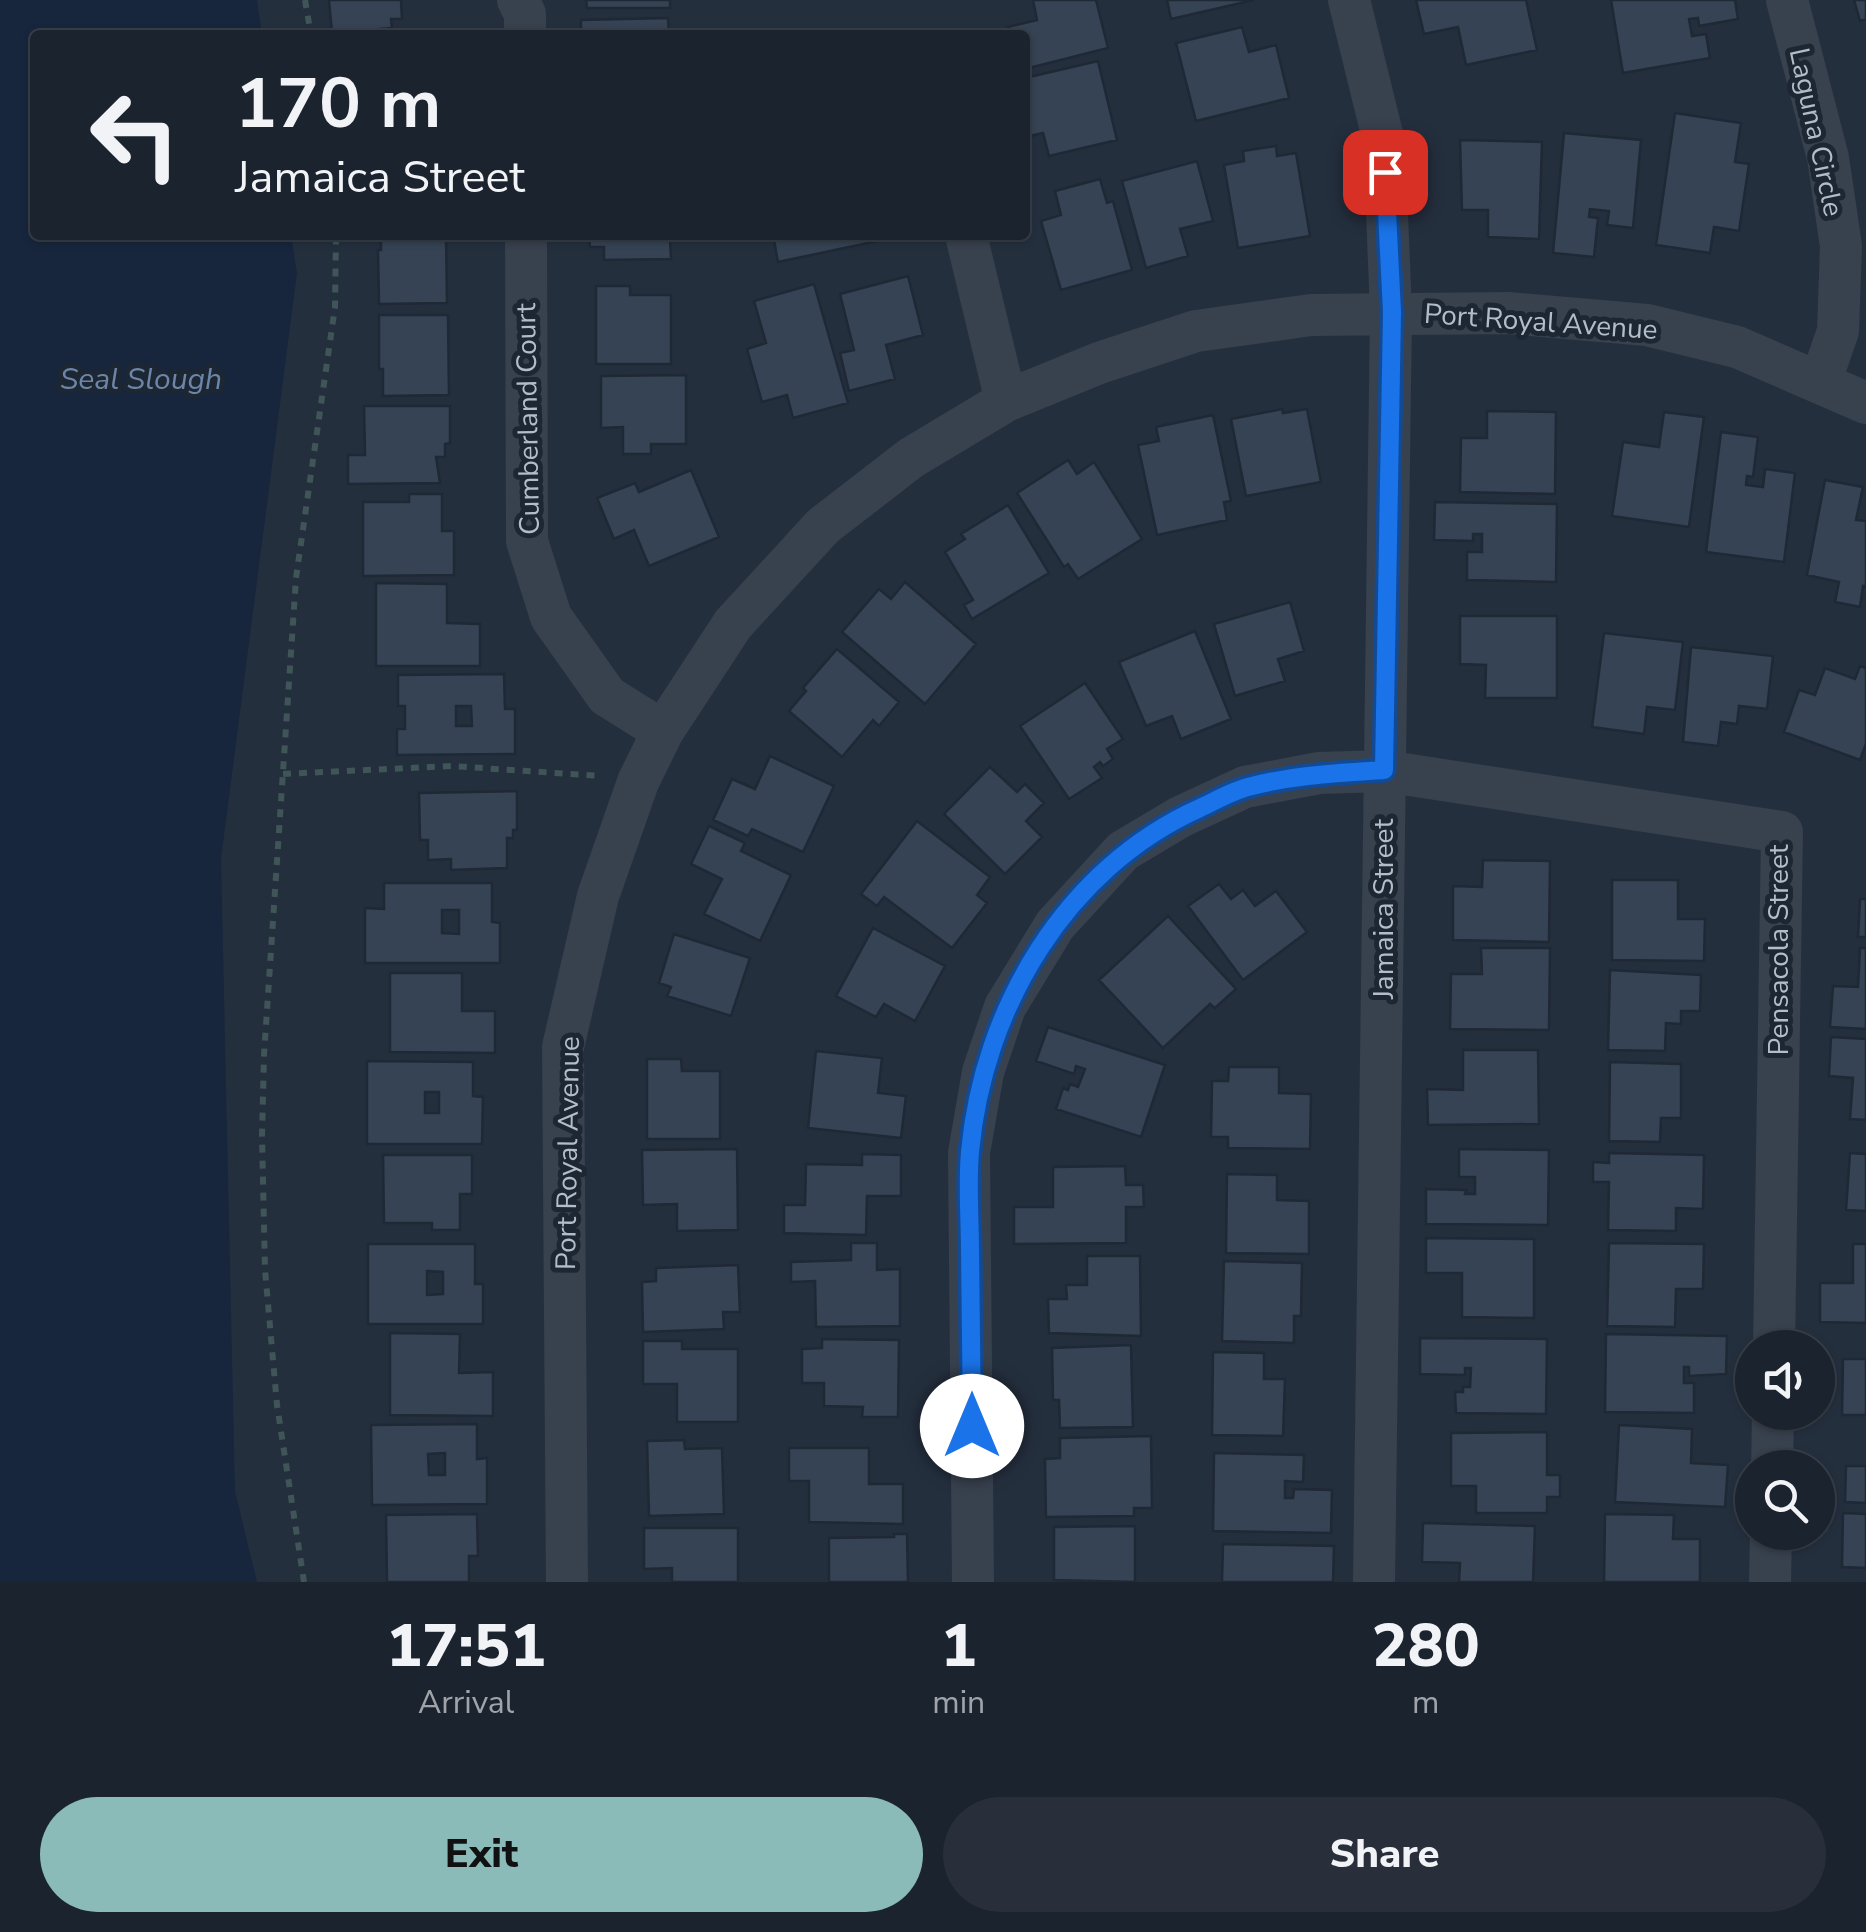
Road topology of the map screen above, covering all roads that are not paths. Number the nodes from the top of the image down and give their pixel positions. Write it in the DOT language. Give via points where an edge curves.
graph roads {
  1 [pos="518,0"];
  2 [pos="1349,0"];
  3 [pos="1787,0"];
  4 [pos="525,30"];
  5 [pos="526,240"];
  6 [pos="967,240"];
  7 [pos="1392,312"];
  8 [pos="1820,382"];
  9 [pos="1006,401"];
  10 [pos="1866,403"];
  11 [pos="663,732"];
  12 [pos="1384,770"];
  13 [pos="1774,1330"];
  14 [pos="1771,1550"];
  15 [pos="567,1582"];
  16 [pos="973,1582"];
  17 [pos="1374,1582"];
  18 [pos="1770,1582"];
  1 -- 4 [label="street"];
  2 -- 7 [label="street, Jamaica Street" via="1384,142"];
  3 -- 8 [label="street, Laguna Circle" via="1828,158 1840,246 1838,332"];
  5 -- 11 [label="street, Cumberland Court" via="526,541 551,616 606,696"];
  6 -- 9 [label="street"];
  7 -- 8 [label="street, Port Royal Avenue" via="1647,325 1736,347"];
  7 -- 9 [label="street, Port Royal Avenue" via="1196,331"];
  7 -- 12 [label="street, Jamaica Street"];
  8 -- 10 [label="street, Port Royal Avenue"];
  9 -- 11 [label="street, Port Royal Avenue" via="911,458 822,526 733,624"];
  11 -- 15 [label="street, Port Royal Avenue" via="598,896 563,1047"];
  12 -- 13 [label="street, Pensacola Street" via="1782,832"];
  12 -- 16 [label="street" via="1245,787 1123,852 1055,925 1005,1007 983,1072 970,1152"];
  12 -- 17 [label="street, Jamaica Street"];
  14 -- 18 [label="street"];
}
